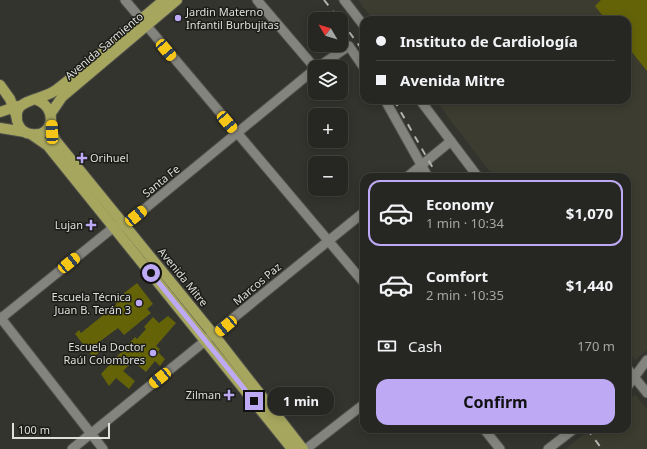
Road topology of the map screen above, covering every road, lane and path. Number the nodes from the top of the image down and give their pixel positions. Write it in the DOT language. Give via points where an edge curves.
graph roads {
  1 [pos="125,0"];
  2 [pos="164,0"];
  3 [pos="178,0"];
  4 [pos="257,0"];
  5 [pos="344,0"];
  6 [pos="360,21"];
  7 [pos="143,22"];
  8 [pos="328,60"];
  9 [pos="308,61"];
  10 [pos="360,62"];
  11 [pos="308,75"];
  12 [pos="2,88"];
  13 [pos="37,100"];
  14 [pos="387,104"];
  15 [pos="423,104"];
  16 [pos="17,106"];
  17 [pos="0,108"];
  18 [pos="0,112"];
  19 [pos="51,116"];
  20 [pos="0,128"];
  21 [pos="28,133"];
  22 [pos="237,134"];
  23 [pos="451,141"];
  24 [pos="422,165"];
  25 [pos="412,173"];
  26 [pos="426,173"];
  27 [pos="475,173"];
  28 [pos="360,215"];
  29 [pos="125,225"];
  30 [pos="114,227"];
  31 [pos="329,241"];
  32 [pos="360,278"];
  33 [pos="0,318"];
  34 [pos="210,338"];
  35 [pos="647,360"];
  36 [pos="647,370"];
  37 [pos="631,372"];
  38 [pos="635,377"];
  39 [pos="631,382"];
  40 [pos="647,393"];
  41 [pos="360,407"];
  42 [pos="487,433"];
  43 [pos="569,433"];
  44 [pos="91,434"];
  45 [pos="72,449"];
  46 [pos="103,449"];
  47 [pos="292,449"];
  48 [pos="304,449"];
  49 [pos="500,449"];
  50 [pos="548,449"];
  1 -- 7 [label="street"];
  2 -- 7 [label="main road, Avenida Sarmiento"];
  3 -- 7 [label="main road, Avenida Sarmiento"];
  4 -- 9 [label="street"];
  5 -- 6 [label="street"];
  7 -- 13 [label="main road, Avenida Sarmiento" via="58,88"];
  7 -- 19 [label="main road, Avenida Sarmiento" via="62,97"];
  7 -- 22 [label="street"];
  8 -- 10 [label="street" via="349,46"];
  11 -- 22 [label="street, Santa Fe"];
  12 -- 16 [label="main road"];
  12 -- 17 [label="main road" via="5,97"];
  13 -- 16 [label="main road"];
  13 -- 19 [label="main road" via="46,105"];
  14 -- 24 [label="street"];
  15 -- 23 [label="street"];
  16 -- 18 [label="main road"];
  16 -- 21 [label="main road" via="20,128"];
  19 -- 21 [label="main road" via="50,124 43,132"];
  19 -- 29 [label="main road, Avenida Mitre" via="52,132 56,141"];
  20 -- 21 [label="main road"];
  21 -- 30 [label="main road, Avenida Mitre" via="48,146"];
  22 -- 29 [label="street, Santa Fe"];
  22 -- 31 [label="street"];
  23 -- 24 [label="street"];
  23 -- 27 [label="street"];
  24 -- 25 [label="street"];
  24 -- 26 [label="street"];
  28 -- 31 [label="street, Marcos Paz"];
  29 -- 30 [label="street, Santa Fe"];
  29 -- 34 [label="main road, Avenida Mitre"];
  30 -- 33 [label="street, Santa Fe"];
  30 -- 34 [label="main road, Avenida Mitre"];
  31 -- 32 [label="street"];
  31 -- 34 [label="street, Marcos Paz"];
  33 -- 44 [label="street"];
  34 -- 44 [label="street, Marcos Paz"];
  34 -- 47 [label="main road, Avenida Mitre"];
  34 -- 48 [label="main road, Avenida Mitre"];
  35 -- 38 [label="street"];
  36 -- 38 [label="street"];
  37 -- 38 [label="street"];
  38 -- 39 [label="street"];
  38 -- 40 [label="street"];
  41 -- 48 [label="street"];
  42 -- 49 [label="street"];
  43 -- 50 [label="street"];
  44 -- 45 [label="street, Marcos Paz"];
  44 -- 46 [label="street"];
}
